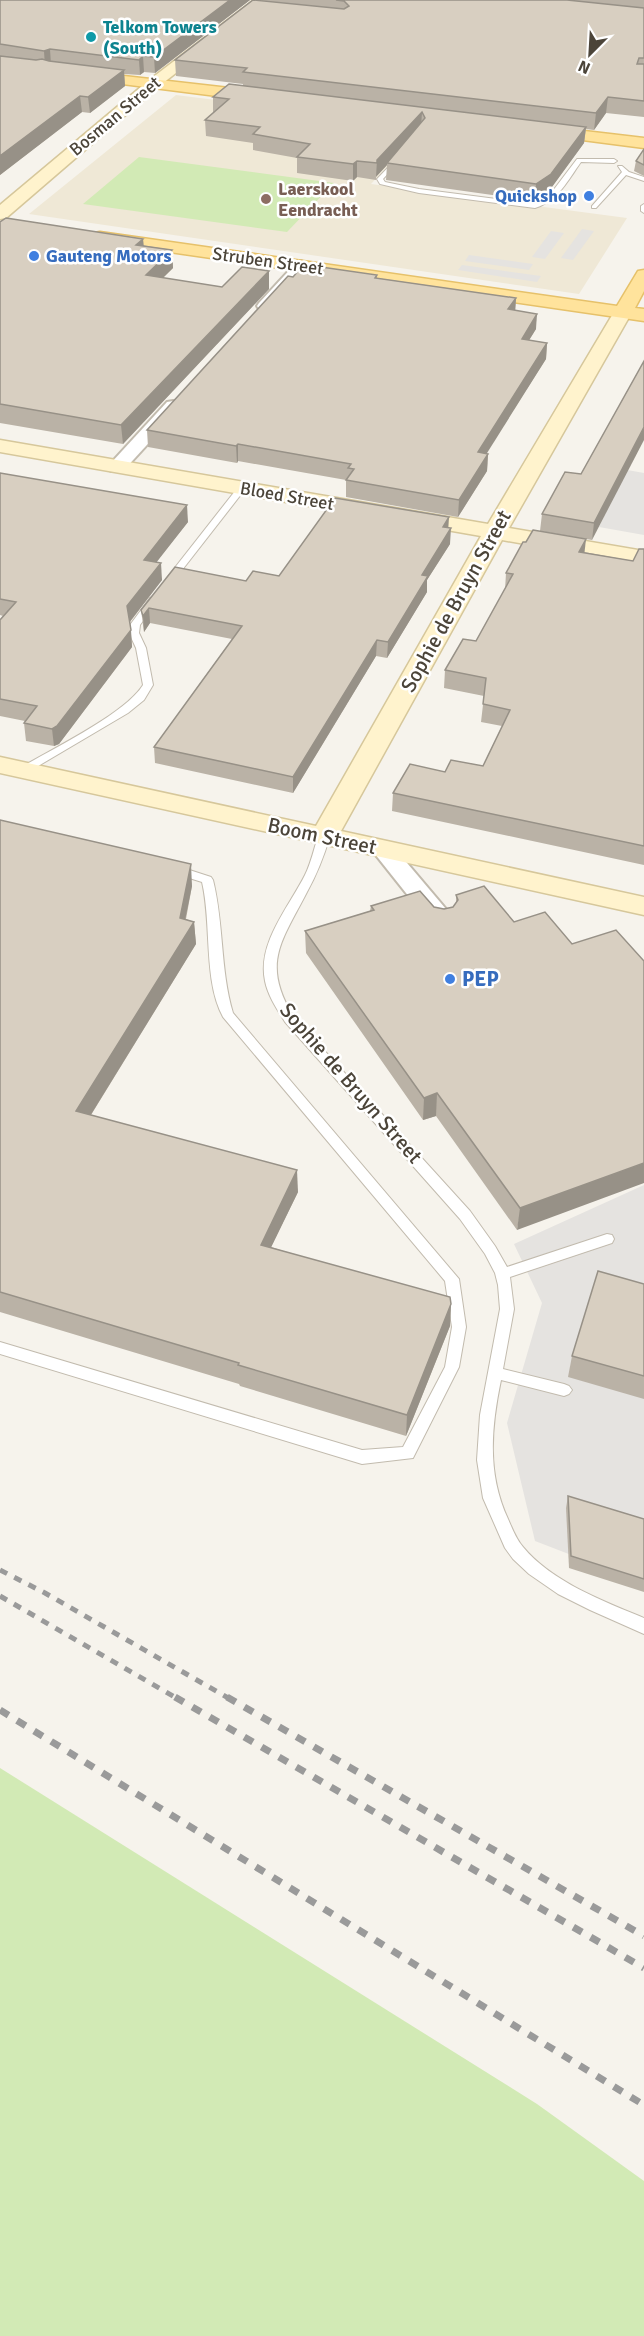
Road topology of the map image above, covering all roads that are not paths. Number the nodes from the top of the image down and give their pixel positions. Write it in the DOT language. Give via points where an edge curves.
graph roads {
  1 [pos="256,7"];
  2 [pos="62,73"];
  3 [pos="153,84"];
  4 [pos="282,99"];
  5 [pos="527,129"];
  6 [pos="644,143"];
  7 [pos="608,152"];
  8 [pos="401,155"];
  9 [pos="614,161"];
  10 [pos="626,171"];
  11 [pos="644,179"];
  12 [pos="644,206"];
  13 [pos="594,207"];
  14 [pos="644,211"];
  15 [pos="4,220"];
  16 [pos="81,234"];
  17 [pos="301,266"];
  18 [pos="644,275"];
  19 [pos="623,312"];
  20 [pos="644,315"];
  21 [pos="253,319"];
  22 [pos="182,397"];
  23 [pos="0,446"];
  24 [pos="117,467"];
  25 [pos="242,489"];
  26 [pos="495,532"];
  27 [pos="644,558"];
  28 [pos="12,768"];
  29 [pos="324,836"];
  30 [pos="383,849"];
  31 [pos="160,865"];
  32 [pos="644,906"];
  33 [pos="442,921"];
  34 [pos="607,1239"];
  35 [pos="503,1274"];
  36 [pos="0,1348"];
  37 [pos="495,1373"];
  38 [pos="564,1390"];
  39 [pos="644,1626"];
  1 -- 3 [label="main road, Bosman Street"];
  2 -- 3 [label="main road"];
  3 -- 4 [label="main road"];
  3 -- 15 [label="main road, Bosman Street"];
  5 -- 6 [label="main road"];
  7 -- 9 [label="lane"];
  8 -- 9 [label="lane" via="380,178 382,183 535,206 549,199 579,160"];
  9 -- 10 [label="lane"];
  10 -- 11 [label="lane"];
  10 -- 13 [label="lane"];
  12 -- 14 [label="lane"];
  16 -- 17 [label="main road, Struben Street"];
  17 -- 19 [label="main road, Struben Street"];
  17 -- 21 [label="street"];
  18 -- 19 [label="main road, Sophie de Bruyn Street"];
  19 -- 20 [label="main road, Struben Street"];
  19 -- 26 [label="main road, Sophie de Bruyn Street"];
  22 -- 24 [label="street"];
  23 -- 24 [label="main road, Bloed Street"];
  24 -- 25 [label="main road, Bloed Street"];
  25 -- 26 [label="main road, Bloed Street"];
  25 -- 28 [label="lane" via="135,624 148,685 140,698 124,711"];
  26 -- 27 [label="main road, Bloed Street"];
  26 -- 29 [label="main road, Sophie de Bruyn Street"];
  28 -- 29 [label="main road, Boom Street"];
  29 -- 30 [label="main road, Boom Street"];
  29 -- 35 [label="lane, Sophie de Bruyn Street" via="311,874 271,950 269,969 281,1008 465,1215"];
  30 -- 32 [label="main road, Boom Street"];
  30 -- 33 [label="street"];
  31 -- 36 [label="lane" via="207,880 213,897 218,985 226,1014 452,1279 459,1327 452,1367 408,1453 362,1457"];
  34 -- 35 [label="lane"];
  35 -- 37 [label="lane, Sophie de Bruyn Street" via="505,1334"];
  37 -- 38 [label="lane"];
  37 -- 39 [label="lane, Sophie de Bruyn Street" via="484,1462 488,1491 511,1543 521,1557 564,1589"];
}
